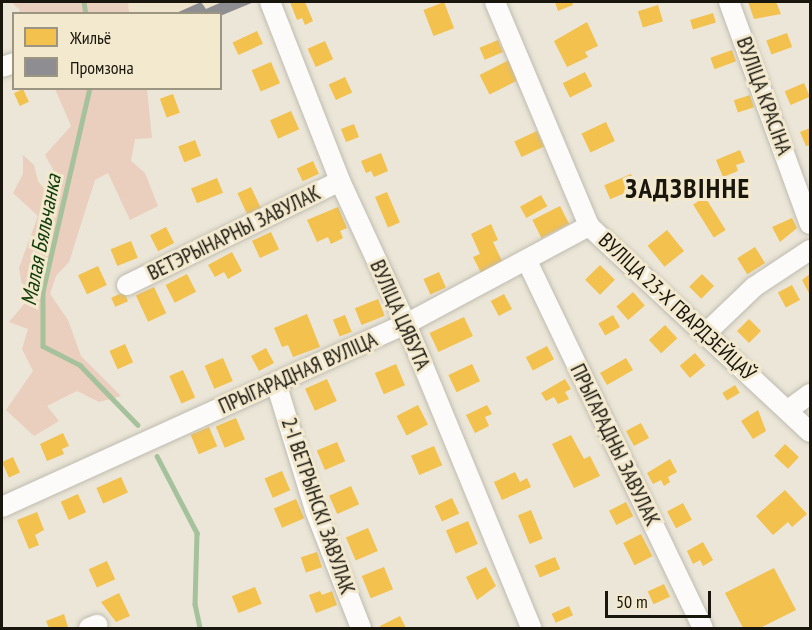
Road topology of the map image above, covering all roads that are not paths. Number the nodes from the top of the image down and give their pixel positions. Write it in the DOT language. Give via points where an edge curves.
graph roads {
  1 [pos="270,2"];
  2 [pos="495,2"];
  3 [pos="729,2"];
  4 [pos="340,181"];
  5 [pos="810,224"];
  6 [pos="589,226"];
  7 [pos="810,250"];
  8 [pos="527,261"];
  9 [pos="128,285"];
  10 [pos="406,324"];
  11 [pos="705,334"];
  12 [pos="276,383"];
  13 [pos="810,394"];
  14 [pos="789,410"];
  15 [pos="810,432"];
  16 [pos="2,507"];
  17 [pos="362,628"];
  18 [pos="531,628"];
  19 [pos="703,628"];
  1 -- 4 [label="street, ВУЛІЦА ЦЯБУТА"];
  2 -- 6 [label="street, ВУЛІЦА 23-Х ГВАРДЗЕЙЦАЎ"];
  3 -- 5 [label="street, ВУЛІЦА КРАСІНА"];
  4 -- 9 [label="street, ВЕТЭРЫНАРНЫ ЗАВУЛАК"];
  4 -- 10 [label="street, ВУЛІЦА ЦЯБУТА"];
  6 -- 8 [label="street, ПРЫГАРАДНАЯ ВУЛІЦА"];
  6 -- 11 [label="street, ВУЛІЦА 23-Х ГВАРДЗЕЙЦАЎ"];
  7 -- 11 [label="street" via="754,287"];
  8 -- 10 [label="street, ПРЫГАРАДНАЯ ВУЛІЦА"];
  8 -- 19 [label="street, ПРЫГАРАДНЫ ЗАВУЛАК"];
  10 -- 12 [label="street, ПРЫГАРАДНАЯ ВУЛІЦА"];
  10 -- 18 [label="street, ВУЛІЦА ЦЯБУТА"];
  11 -- 14 [label="street, ВУЛІЦА 23-Х ГВАРДЗЕЙЦАЎ"];
  12 -- 16 [label="street, ПРЫГАРАДНАЯ ВУЛІЦА"];
  12 -- 17 [label="street, 2-І ВЕТРЫНСКІ ЗАВУЛАК" via="315,510"];
  13 -- 14 [label="street"];
  14 -- 15 [label="street, ВУЛІЦА 23-Х ГВАРДЗЕЙЦАЎ"];
}
